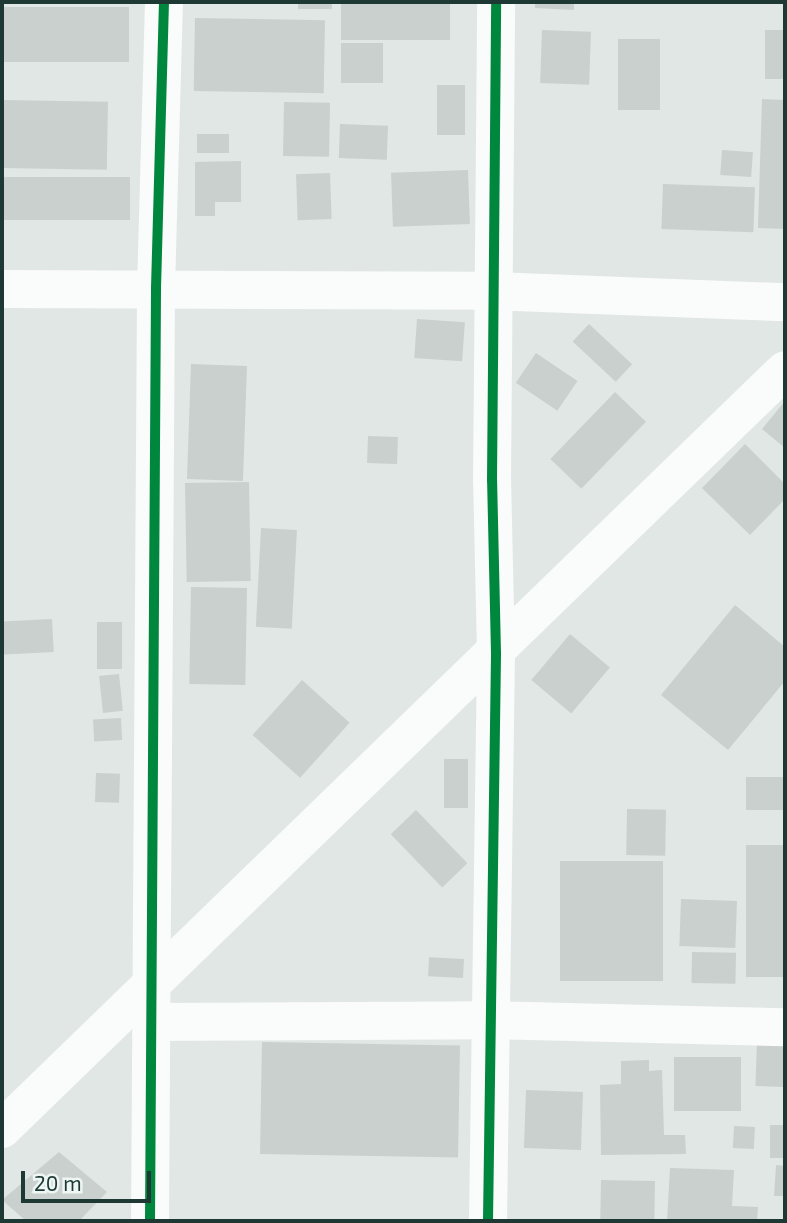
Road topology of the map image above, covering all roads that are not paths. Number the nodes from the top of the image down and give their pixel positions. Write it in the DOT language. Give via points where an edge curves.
graph roads {
  1 [pos="164,2"];
  2 [pos="496,2"];
  3 [pos="156,288"];
  4 [pos="2,289"];
  5 [pos="492,291"];
  6 [pos="785,302"];
  7 [pos="785,370"];
  8 [pos="496,653"];
  9 [pos="150,981"];
  10 [pos="490,1020"];
  11 [pos="151,1022"];
  12 [pos="785,1027"];
  13 [pos="2,1129"];
  14 [pos="150,1221"];
  15 [pos="488,1221"];
  1 -- 3 [label="street"];
  2 -- 5 [label="street"];
  3 -- 4 [label="street"];
  3 -- 5 [label="street"];
  3 -- 9 [label="street"];
  5 -- 6 [label="street"];
  5 -- 8 [label="street"];
  7 -- 8 [label="street"];
  8 -- 9 [label="street"];
  8 -- 10 [label="street"];
  9 -- 11 [label="street"];
  9 -- 13 [label="street"];
  10 -- 11 [label="street"];
  10 -- 12 [label="street"];
  10 -- 15 [label="street"];
  11 -- 14 [label="street"];
}
